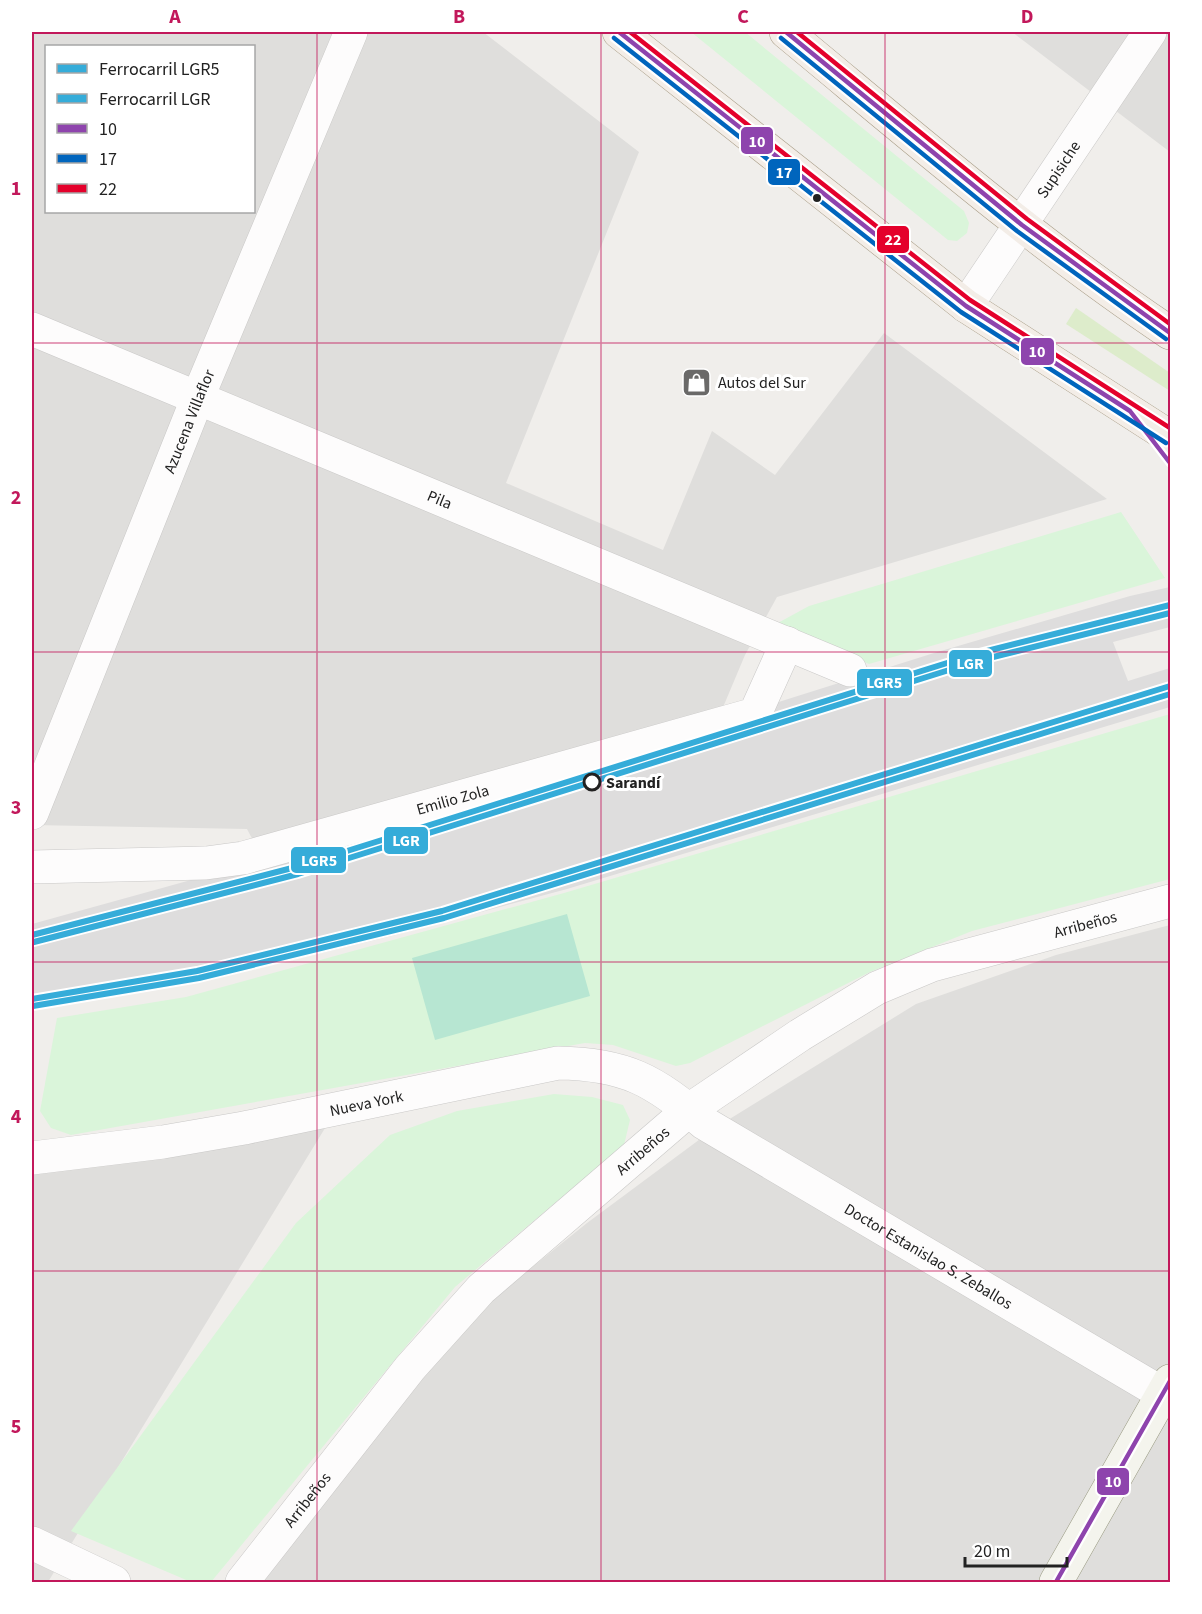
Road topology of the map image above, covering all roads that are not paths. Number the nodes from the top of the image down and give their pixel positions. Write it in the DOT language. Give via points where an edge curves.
graph roads {
  1 [pos="351,32"];
  2 [pos="619,32"];
  3 [pos="786,32"];
  4 [pos="1150,32"];
  5 [pos="1021,226"];
  6 [pos="966,306"];
  7 [pos="32,330"];
  8 [pos="1170,333"];
  9 [pos="198,397"];
  10 [pos="1130,411"];
  11 [pos="1170,437"];
  12 [pos="1170,463"];
  13 [pos="787,643"];
  14 [pos="850,670"];
  15 [pos="32,813"];
  16 [pos="32,867"];
  17 [pos="1170,901"];
  18 [pos="689,1110"];
  19 [pos="32,1158"];
  20 [pos="1168,1391"];
  21 [pos="35,1554"];
  22 [pos="114,1582"];
  23 [pos="242,1582"];
  24 [pos="1056,1582"];
  1 -- 9 [label="street, Azucena Villaflor"];
  2 -- 6 [label="main road"];
  3 -- 5 [label="main road"];
  4 -- 5 [label="street, Supisiche"];
  5 -- 6 [label="street, Supisiche"];
  5 -- 8 [label="main road" via="1089,279"];
  6 -- 10 [label="main road"];
  7 -- 9 [label="street, Pila"];
  9 -- 13 [label="street, Pila"];
  9 -- 15 [label="street, Azucena Villaflor"];
  10 -- 11 [label="main road"];
  10 -- 12 [label="main road"];
  13 -- 14 [label="street, Pila"];
  13 -- 16 [label="street, Emilio Zola" via="755,714 243,858 206,863"];
  17 -- 18 [label="street, Arribeños" via="932,966 877,988"];
  18 -- 19 [label="street, Nueva York" via="631,1073 593,1064 558,1063 244,1128"];
  18 -- 20 [label="street, Doctor Estanislao S. Zeballos" via="704,1123"];
  18 -- 23 [label="street, Arribeños" via="482,1289 410,1368"];
  20 -- 24 [label="main road"];
  21 -- 22 [label="street"];
}
